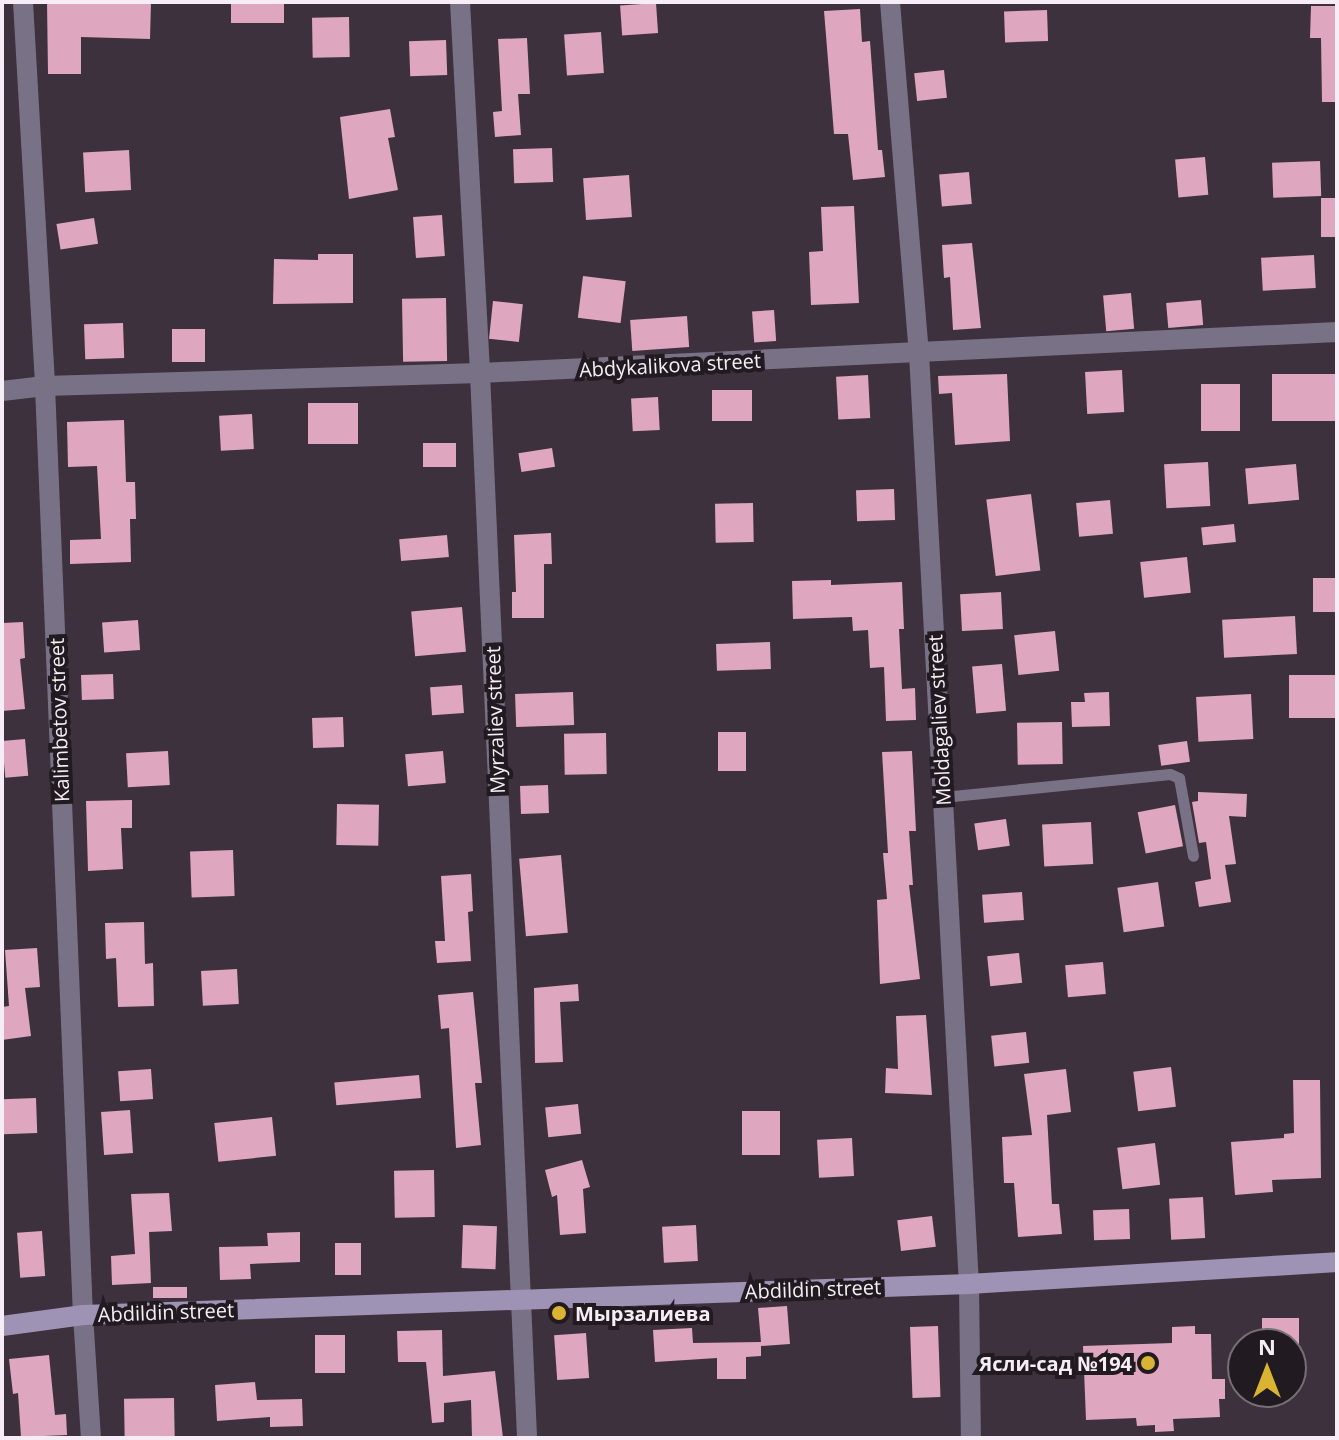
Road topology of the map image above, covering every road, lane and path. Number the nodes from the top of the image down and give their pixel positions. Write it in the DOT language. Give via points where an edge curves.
graph roads {
  1 [pos="23,2"];
  2 [pos="460,2"];
  3 [pos="890,2"];
  4 [pos="1337,332"];
  5 [pos="919,353"];
  6 [pos="480,373"];
  7 [pos="45,386"];
  8 [pos="2,391"];
  9 [pos="943,797"];
  10 [pos="1193,856"];
  11 [pos="1337,1262"];
  12 [pos="969,1284"];
  13 [pos="520,1298"];
  14 [pos="83,1315"];
  15 [pos="2,1326"];
  16 [pos="91,1438"];
  17 [pos="527,1438"];
  18 [pos="971,1438"];
  1 -- 7 [label="street, Kalimbetov street"];
  2 -- 6 [label="street, Myrzaliev street"];
  3 -- 5 [label="street, Moldagaliev street"];
  4 -- 5 [label="street, Abdykalikova street"];
  5 -- 6 [label="street, Abdykalikova street"];
  5 -- 9 [label="street, Moldagaliev street"];
  6 -- 7 [label="street, Abdykalikova street"];
  6 -- 13 [label="street, Myrzaliev street"];
  7 -- 8 [label="street, Abdykalikova street"];
  7 -- 14 [label="street, Kalimbetov street"];
  9 -- 10 [label="lane" via="1170,774 1179,778"];
  9 -- 12 [label="street, Moldagaliev street"];
  11 -- 12 [label="main road, Abdildin street"];
  12 -- 13 [label="main road, Abdildin street"];
  12 -- 18 [label="street, Moldagaliev street"];
  13 -- 14 [label="main road, Abdildin street"];
  13 -- 17 [label="street, Myrzaliev street"];
  14 -- 15 [label="main road, Abdildin street"];
  14 -- 16 [label="street, Kalimbetov street"];
}
